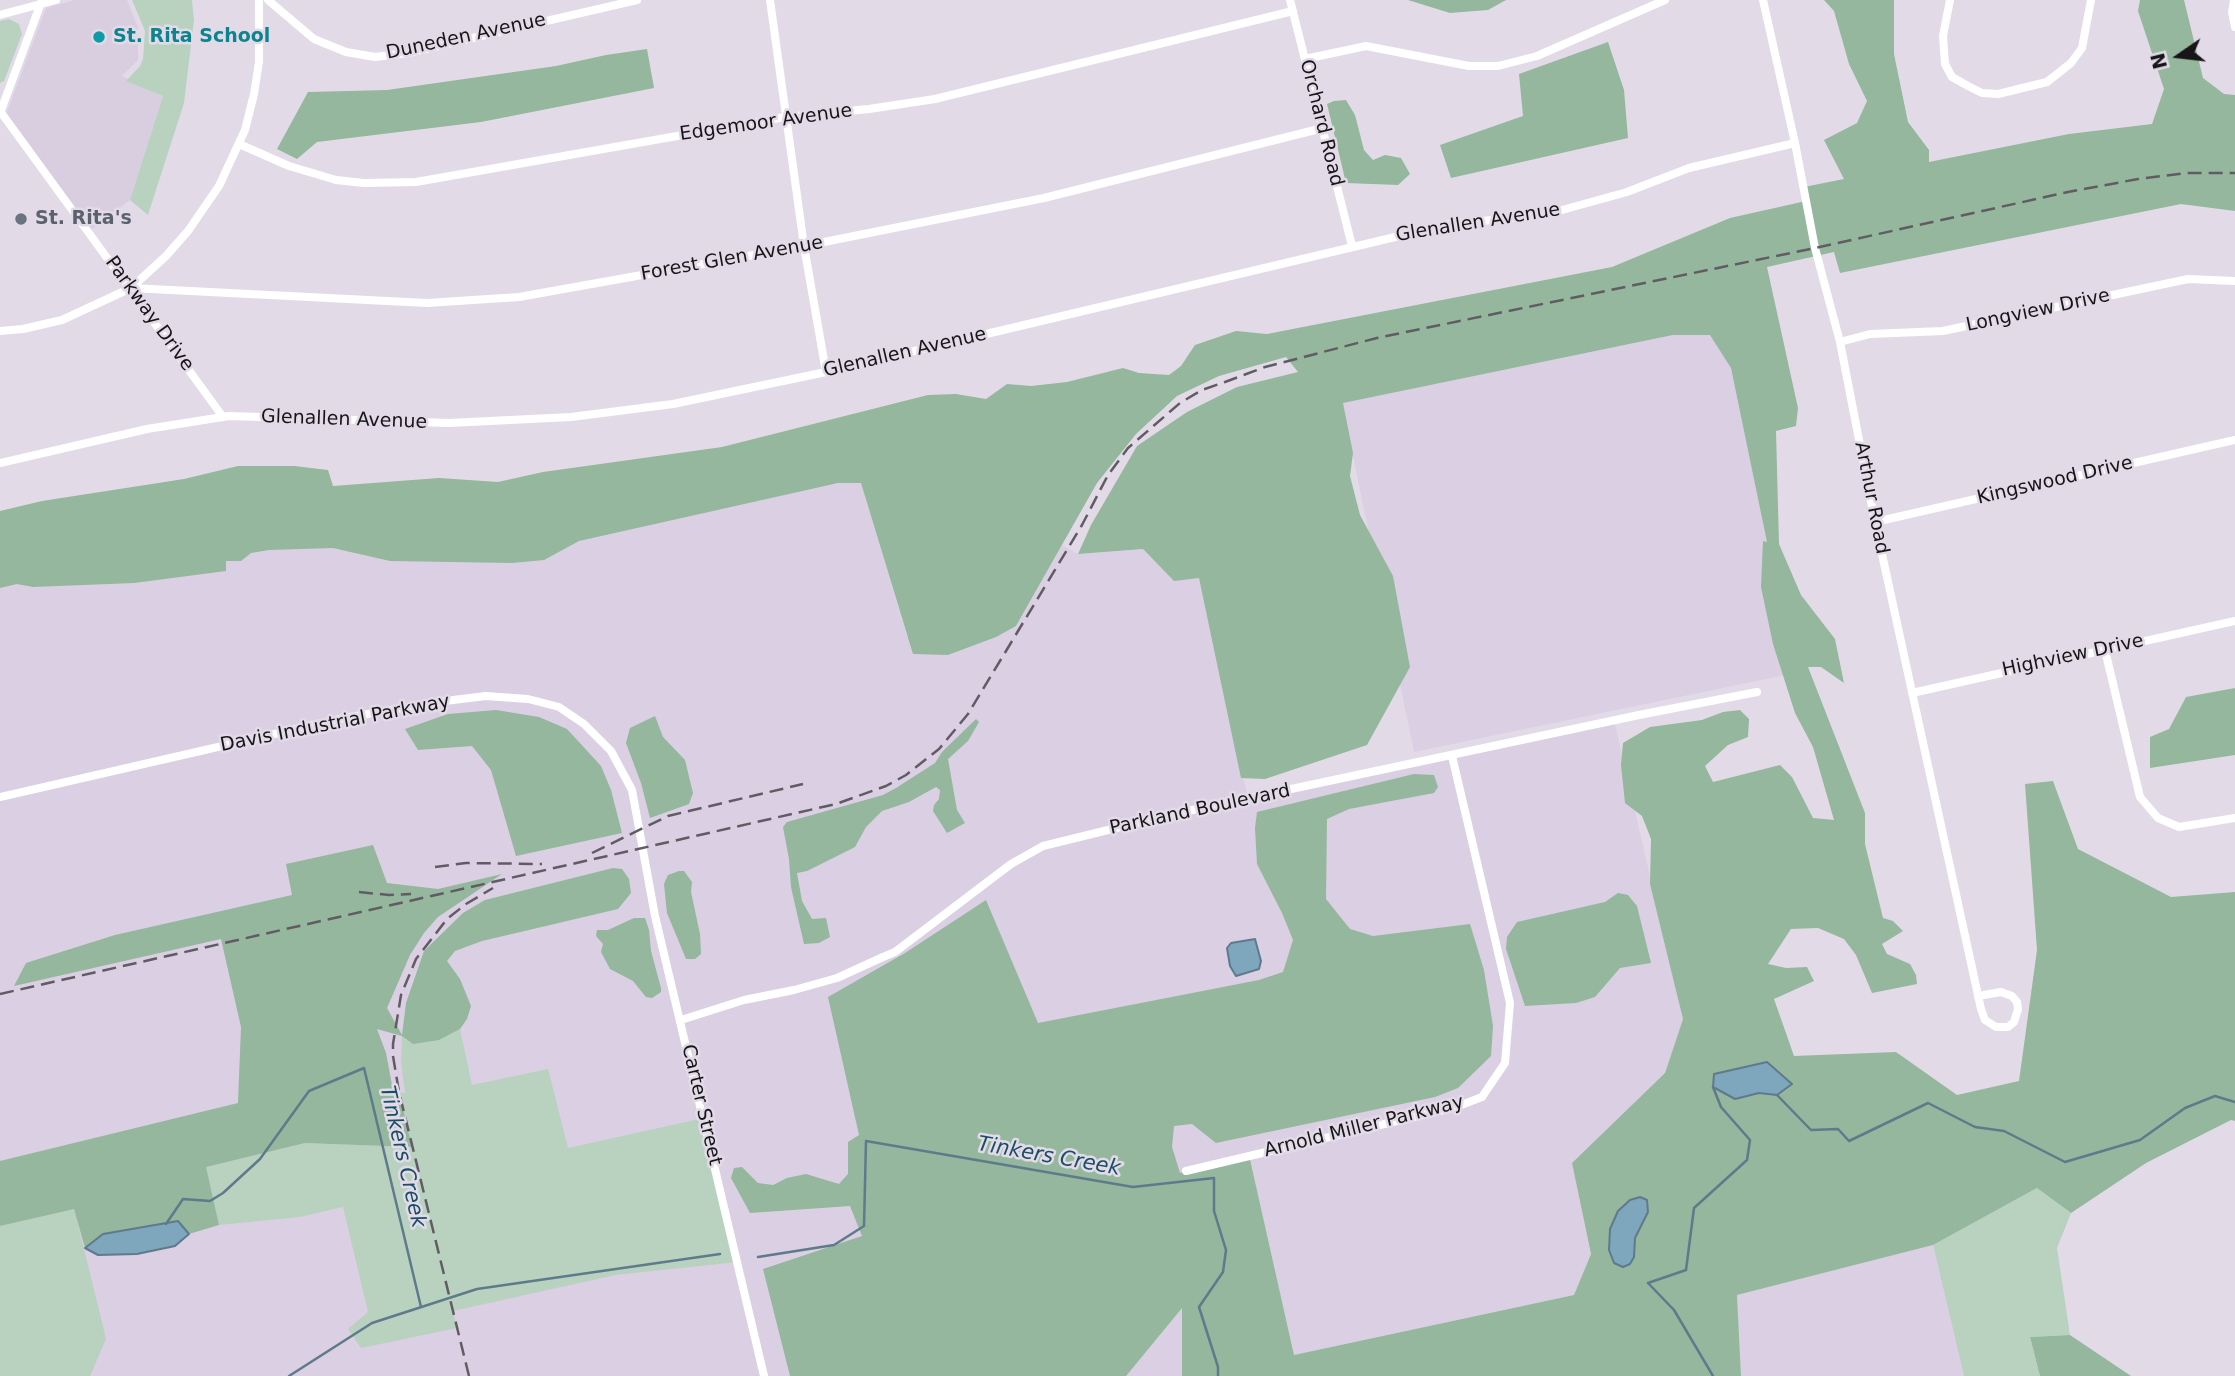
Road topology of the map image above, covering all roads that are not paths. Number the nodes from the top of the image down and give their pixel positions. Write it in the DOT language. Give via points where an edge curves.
graph roads {
  1 [pos="56,0"];
  2 [pos="260,0"];
  3 [pos="268,0"];
  4 [pos="637,0"];
  5 [pos="770,0"];
  6 [pos="1290,0"];
  7 [pos="1665,0"];
  8 [pos="1763,0"];
  9 [pos="1950,0"];
  10 [pos="2091,0"];
  11 [pos="2234,0"];
  12 [pos="43,1"];
  13 [pos="1293,11"];
  14 [pos="0,15"];
  15 [pos="2235,27"];
  16 [pos="1305,59"];
  17 [pos="0,112"];
  18 [pos="785,117"];
  19 [pos="1322,128"];
  20 [pos="1795,143"];
  21 [pos="239,144"];
  22 [pos="804,246"];
  23 [pos="1352,246"];
  24 [pos="2235,281"];
  25 [pos="131,288"];
  26 [pos="0,331"];
  27 [pos="1840,342"];
  28 [pos="826,372"];
  29 [pos="223,417"];
  30 [pos="2235,440"];
  31 [pos="0,463"];
  32 [pos="1875,522"];
  33 [pos="2235,621"];
  34 [pos="2105,650"];
  35 [pos="1757,692"];
  36 [pos="1912,694"];
  37 [pos="1452,756"];
  38 [pos="0,797"];
  39 [pos="2235,818"];
  40 [pos="639,834"];
  41 [pos="1978,996"];
  42 [pos="681,1020"];
  43 [pos="1186,1171"];
  44 [pos="764,1376"];
  1 -- 12 [label="street"];
  2 -- 21 [label="street" via="259,62"];
  3 -- 4 [label="street, Duneden Avenue" via="314,39 375,57"];
  5 -- 18 [label="street"];
  6 -- 13 [label="street, Orchard Road"];
  7 -- 16 [label="street" via="1537,56 1498,66 1469,66 1366,46"];
  8 -- 20 [label="street, Arthur Road"];
  9 -- 10 [label="street" via="1943,36 1945,64 1952,76 1982,93 1998,94 2048,82 2071,62 2081,48"];
  11 -- 15 [label="street"];
  12 -- 14 [label="street"];
  12 -- 17 [label="street"];
  13 -- 16 [label="street, Orchard Road"];
  13 -- 18 [label="street, Edgemoor Avenue" via="935,99"];
  16 -- 19 [label="street, Orchard Road"];
  17 -- 25 [label="street, Parkway Drive"];
  18 -- 21 [label="street, Edgemoor Avenue" via="388,184 336,180"];
  18 -- 22 [label="street"];
  19 -- 22 [label="street, Forest Glen Avenue" via="1044,198"];
  19 -- 23 [label="street, Orchard Road"];
  20 -- 23 [label="street, Glenallen Avenue" via="1689,169 1544,215 1450,224"];
  20 -- 27 [label="street, Arthur Road" via="1815,248"];
  21 -- 25 [label="street" via="205,209 166,256"];
  22 -- 25 [label="street, Forest Glen Avenue" via="469,302"];
  22 -- 28 [label="street"];
  23 -- 28 [label="street, Glenallen Avenue"];
  24 -- 27 [label="street, Longview Drive" via="2188,279 1943,331 1870,334"];
  25 -- 26 [label="street" via="62,320"];
  25 -- 29 [label="street, Parkway Drive"];
  27 -- 32 [label="street, Arthur Road"];
  28 -- 29 [label="street, Glenallen Avenue" via="684,402 571,416 449,423"];
  29 -- 31 [label="street, Glenallen Avenue" via="147,429"];
  30 -- 32 [label="street, Kingswood Drive"];
  32 -- 36 [label="street, Arthur Road"];
  33 -- 34 [label="street, Highview Drive"];
  34 -- 36 [label="street, Highview Drive"];
  34 -- 39 [label="street" via="2140,797 2158,818 2179,827"];
  35 -- 37 [label="street, Parkland Boulevard"];
  36 -- 41 [label="street, Arthur Road"];
  37 -- 42 [label="street, Parkland Boulevard" via="1042,846 875,961 837,978"];
  37 -- 43 [label="street, Arnold Miller Parkway" via="1510,1003 1505,1063 1482,1097 1456,1107"];
  38 -- 40 [label="street, Davis Industrial Parkway" via="344,718 486,696 528,698 559,707 611,751 632,790"];
  40 -- 42 [label="street, Carter Street"];
  41 -- 41 [label="street, Arthur Road" via="2001,992 2012,996 2018,1009 2014,1022 2002,1027 1990,1024"];
  42 -- 44 [label="street, Carter Street"];
}
